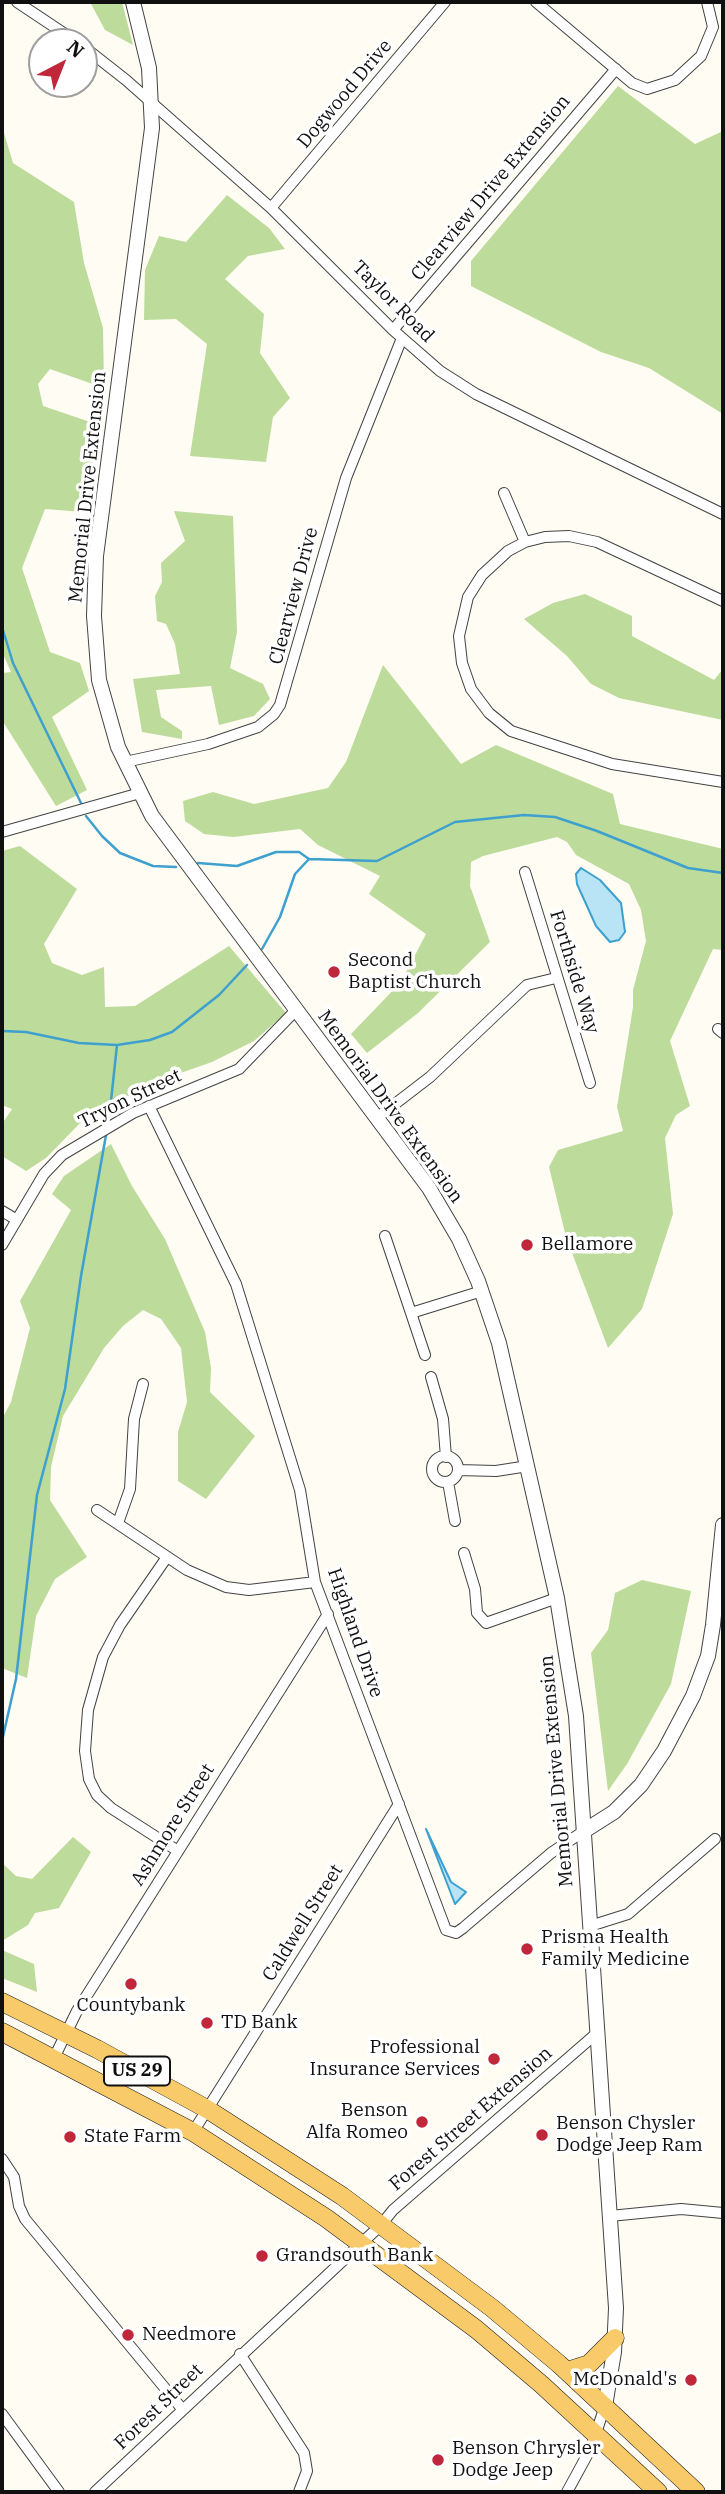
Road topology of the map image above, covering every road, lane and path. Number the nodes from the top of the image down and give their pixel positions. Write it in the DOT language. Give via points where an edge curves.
graph roads {
  1 [pos="17,2"];
  2 [pos="133,2"];
  3 [pos="445,2"];
  4 [pos="536,2"];
  5 [pos="707,2"];
  6 [pos="56,28"];
  7 [pos="98,58"];
  8 [pos="616,69"];
  9 [pos="151,102"];
  10 [pos="271,208"];
  11 [pos="398,334"];
  12 [pos="504,493"];
  13 [pos="723,514"];
  14 [pos="524,542"];
  15 [pos="723,601"];
  16 [pos="125,762"];
  17 [pos="723,782"];
  18 [pos="140,793"];
  19 [pos="2,832"];
  20 [pos="525,872"];
  21 [pos="556,978"];
  22 [pos="297,1009"];
  23 [pos="590,1083"];
  24 [pos="149,1106"];
  25 [pos="378,1117"];
  26 [pos="2,1211"];
  27 [pos="17,1220"];
  28 [pos="385,1236"];
  29 [pos="2,1245"];
  30 [pos="482,1290"];
  31 [pos="411,1313"];
  32 [pos="425,1355"];
  33 [pos="431,1377"];
  34 [pos="143,1384"];
  35 [pos="446,1457"];
  36 [pos="528,1466"];
  37 [pos="458,1470"];
  38 [pos="448,1482"];
  39 [pos="97,1510"];
  40 [pos="455,1521"];
  41 [pos="118,1523"];
  42 [pos="723,1525"];
  43 [pos="464,1553"];
  44 [pos="167,1557"];
  45 [pos="315,1582"];
  46 [pos="557,1598"];
  47 [pos="328,1614"];
  48 [pos="399,1804"];
  49 [pos="584,1831"];
  50 [pos="715,1839"];
  51 [pos="178,1851"];
  52 [pos="590,1926"];
  53 [pos="2,2002"];
  54 [pos="2,2032"];
  55 [pos="66,2034"];
  56 [pos="597,2034"];
  57 [pos="54,2058"];
  58 [pos="207,2109"];
  59 [pos="193,2132"];
  60 [pos="2,2158"];
  61 [pos="723,2213"];
  62 [pos="610,2216"];
  63 [pos="371,2234"];
  64 [pos="615,2338"];
  65 [pos="240,2354"];
  66 [pos="567,2371"];
  67 [pos="605,2406"];
  68 [pos="183,2410"];
  69 [pos="2,2414"];
  70 [pos="596,2435"];
  71 [pos="59,2492"];
  72 [pos="95,2492"];
  73 [pos="299,2492"];
  74 [pos="567,2492"];
  75 [pos="658,2492"];
  76 [pos="696,2492"];
  1 -- 6 [label="street"];
  2 -- 9 [label="street, Memorial Drive Extension" via="145,45"];
  3 -- 10 [label="street, Dogwood Drive"];
  4 -- 8 [label="street"];
  5 -- 8 [label="street" via="712,35 701,56 682,76 647,89"];
  7 -- 9 [label="street, Taylor Road"];
  8 -- 11 [label="street, Clearview Drive Extension"];
  9 -- 10 [label="street, Taylor Road"];
  9 -- 16 [label="street, Memorial Drive Extension" via="148,174 94,588 99,680"];
  10 -- 11 [label="street, Taylor Road"];
  11 -- 13 [label="street, Taylor Road" via="440,371 476,394"];
  11 -- 16 [label="street, Clearview Drive" via="345,478 280,705 258,727 208,744"];
  12 -- 14 [label="street"];
  14 -- 15 [label="street" via="559,536 597,542"];
  14 -- 17 [label="street" via="482,575 464,610 459,636 462,663 481,704 511,731 588,757"];
  16 -- 18 [label="street, Memorial Drive Extension"];
  18 -- 19 [label="street"];
  18 -- 22 [label="street, Memorial Drive Extension" via="170,842"];
  20 -- 21 [label="street, Forthside Way"];
  21 -- 23 [label="street, Forthside Way"];
  21 -- 25 [label="street" via="527,985 430,1077"];
  22 -- 24 [label="street, Tryon Street" via="239,1069"];
  22 -- 25 [label="street, Memorial Drive Extension"];
  24 -- 27 [label="street, Tryon Street" via="62,1154 44,1174"];
  24 -- 45 [label="street, Highland Drive" via="236,1284 300,1490"];
  25 -- 30 [label="street, Memorial Drive Extension" via="440,1207"];
  26 -- 27 [label="street"];
  27 -- 29 [label="street, Tryon Street"];
  28 -- 31 [label="street"];
  30 -- 31 [label="street"];
  30 -- 36 [label="street, Memorial Drive Extension"];
  31 -- 32 [label="street"];
  33 -- 35 [label="street" via="443,1419"];
  34 -- 41 [label="street" via="134,1419 130,1489"];
  35 -- 37 [label="street" via="456,1462"];
  35 -- 38 [label="street" via="435,1461 433,1472 439,1481"];
  36 -- 37 [label="street"];
  36 -- 46 [label="street, Memorial Drive Extension"];
  37 -- 38 [label="street"];
  38 -- 40 [label="street"];
  39 -- 41 [label="street"];
  41 -- 44 [label="street"];
  42 -- 49 [label="street" via="708,1656 693,1696 649,1775 614,1812"];
  43 -- 46 [label="street" via="477,1613 486,1623"];
  44 -- 45 [label="street" via="207,1580 234,1589"];
  44 -- 51 [label="street" via="103,1657 89,1710 85,1751 89,1779 97,1795"];
  45 -- 47 [label="street, Highland Drive"];
  46 -- 49 [label="street, Memorial Drive Extension" via="576,1716"];
  47 -- 48 [label="street, Highland Drive"];
  47 -- 51 [label="street, Ashmore Street"];
  48 -- 49 [label="street, Highland Drive" via="449,1932 463,1928"];
  48 -- 58 [label="street, Caldwell Street"];
  49 -- 52 [label="street, Memorial Drive Extension"];
  50 -- 52 [label="street" via="628,1914"];
  51 -- 55 [label="street, Ashmore Street"];
  52 -- 56 [label="street, Memorial Drive Extension"];
  53 -- 55 [label="main road, US 29"];
  54 -- 57 [label="main road, US 29"];
  55 -- 57 [label="street, Ashmore Street"];
  55 -- 58 [label="main road, US 29"];
  56 -- 62 [label="street, Memorial Drive Extension"];
  56 -- 63 [label="street, Forest Street Extension"];
  57 -- 59 [label="main road, US 29"];
  58 -- 59 [label="street, Caldwell Street"];
  58 -- 63 [label="main road, US 29"];
  59 -- 63 [label="main road, US 29"];
  60 -- 68 [label="street" via="14,2177 25,2219"];
  61 -- 62 [label="street" via="681,2209"];
  62 -- 64 [label="street, Memorial Drive Extension"];
  63 -- 65 [label="street, Forest Street"];
  63 -- 66 [label="main road, US 29" via="492,2308"];
  63 -- 70 [label="main road, US 29"];
  64 -- 66 [label="main road" via="589,2364"];
  64 -- 67 [label="street, Memorial Drive Extension"];
  65 -- 68 [label="street, Forest Street"];
  65 -- 73 [label="street" via="304,2453 307,2471"];
  66 -- 67 [label="main road, US 29"];
  67 -- 70 [label="street"];
  67 -- 76 [label="main road, US 29"];
  68 -- 72 [label="street, Forest Street"];
  69 -- 71 [label="street"];
  70 -- 74 [label="street"];
  70 -- 75 [label="main road, US 29"];
}
